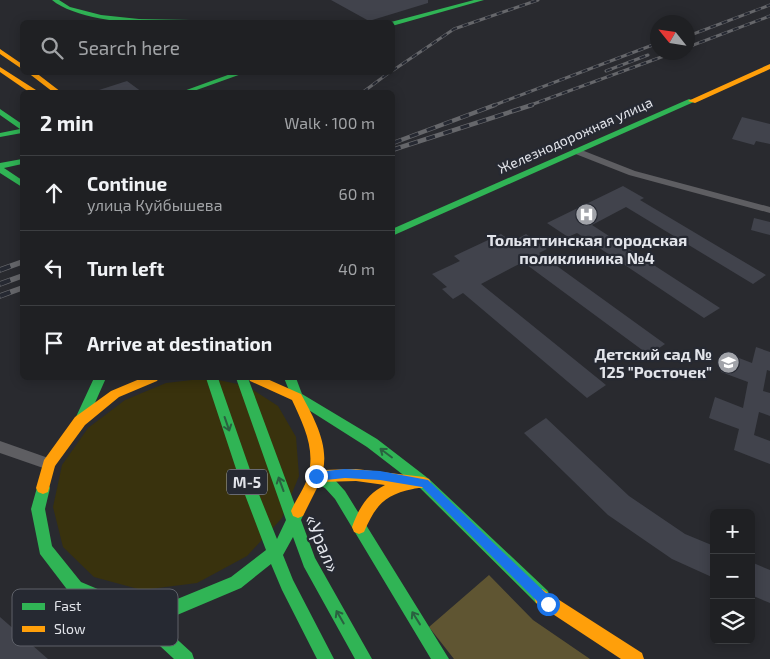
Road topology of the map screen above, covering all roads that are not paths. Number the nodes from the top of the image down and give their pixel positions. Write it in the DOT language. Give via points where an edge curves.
graph roads {
  1 [pos="55,0"];
  2 [pos="481,0"];
  3 [pos="158,20"];
  4 [pos="395,23"];
  5 [pos="0,51"];
  6 [pos="20,66"];
  7 [pos="770,66"];
  8 [pos="0,68"];
  9 [pos="34,75"];
  10 [pos="235,75"];
  11 [pos="30,90"];
  12 [pos="54,90"];
  13 [pos="191,90"];
  14 [pos="0,111"];
  15 [pos="20,126"];
  16 [pos="20,131"];
  17 [pos="0,135"];
  18 [pos="576,151"];
  19 [pos="20,163"];
  20 [pos="0,168"];
  21 [pos="20,183"];
  22 [pos="770,210"];
  23 [pos="395,232"];
  24 [pos="99,380"];
  25 [pos="148,380"];
  26 [pos="213,380"];
  27 [pos="243,380"];
  28 [pos="258,380"];
  29 [pos="291,380"];
  30 [pos="296,397"];
  31 [pos="80,421"];
  32 [pos="0,447"];
  33 [pos="49,464"];
  34 [pos="316,476"];
  35 [pos="424,483"];
  36 [pos="359,527"];
  37 [pos="80,589"];
  38 [pos="178,607"];
  39 [pos="172,646"];
  40 [pos="186,659"];
  41 [pos="326,659"];
  42 [pos="364,659"];
  43 [pos="441,659"];
  44 [pos="636,659"];
  1 -- 3 [label="main road" via="68,9 93,16"];
  2 -- 4 [label="main road"];
  5 -- 6 [label="main road"];
  7 -- 18 [label="main road, Железнодорожная улица"];
  8 -- 11 [label="main road"];
  9 -- 12 [label="main road"];
  10 -- 13 [label="main road"];
  14 -- 15 [label="main road"];
  16 -- 17 [label="main road"];
  18 -- 22 [label="street" via="632,173"];
  18 -- 23 [label="main road, Железнодорожная улица"];
  19 -- 20 [label="main road"];
  20 -- 21 [label="main road"];
  24 -- 31 [label="main road"];
  25 -- 31 [label="main road" via="115,394"];
  26 -- 41 [label="main road, М-5, one-way" via="249,488 287,585"];
  42 -- 27 [label="main road, «Урал» / М-5, one-way" via="309,562"];
  28 -- 30 [label="main road"];
  29 -- 30 [label="main road"];
  30 -- 34 [label="main road" via="316,440"];
  35 -- 30 [label="main road, one-way" via="372,442"];
  31 -- 33 [label="main road"];
  32 -- 33 [label="street"];
  33 -- 37 [label="main road" via="38,509 45,549"];
  34 -- 35 [label="main road" via="353,474"];
  34 -- 36 [label="main road" via="340,495"];
  34 -- 38 [label="main road" via="280,548 236,583"];
  35 -- 36 [label="main road" via="397,485 380,491 366,506"];
  35 -- 44 [label="main road" via="548,604"];
  43 -- 36 [label="main road, one-way"];
  39 -- 40 [label="main road"];
}
